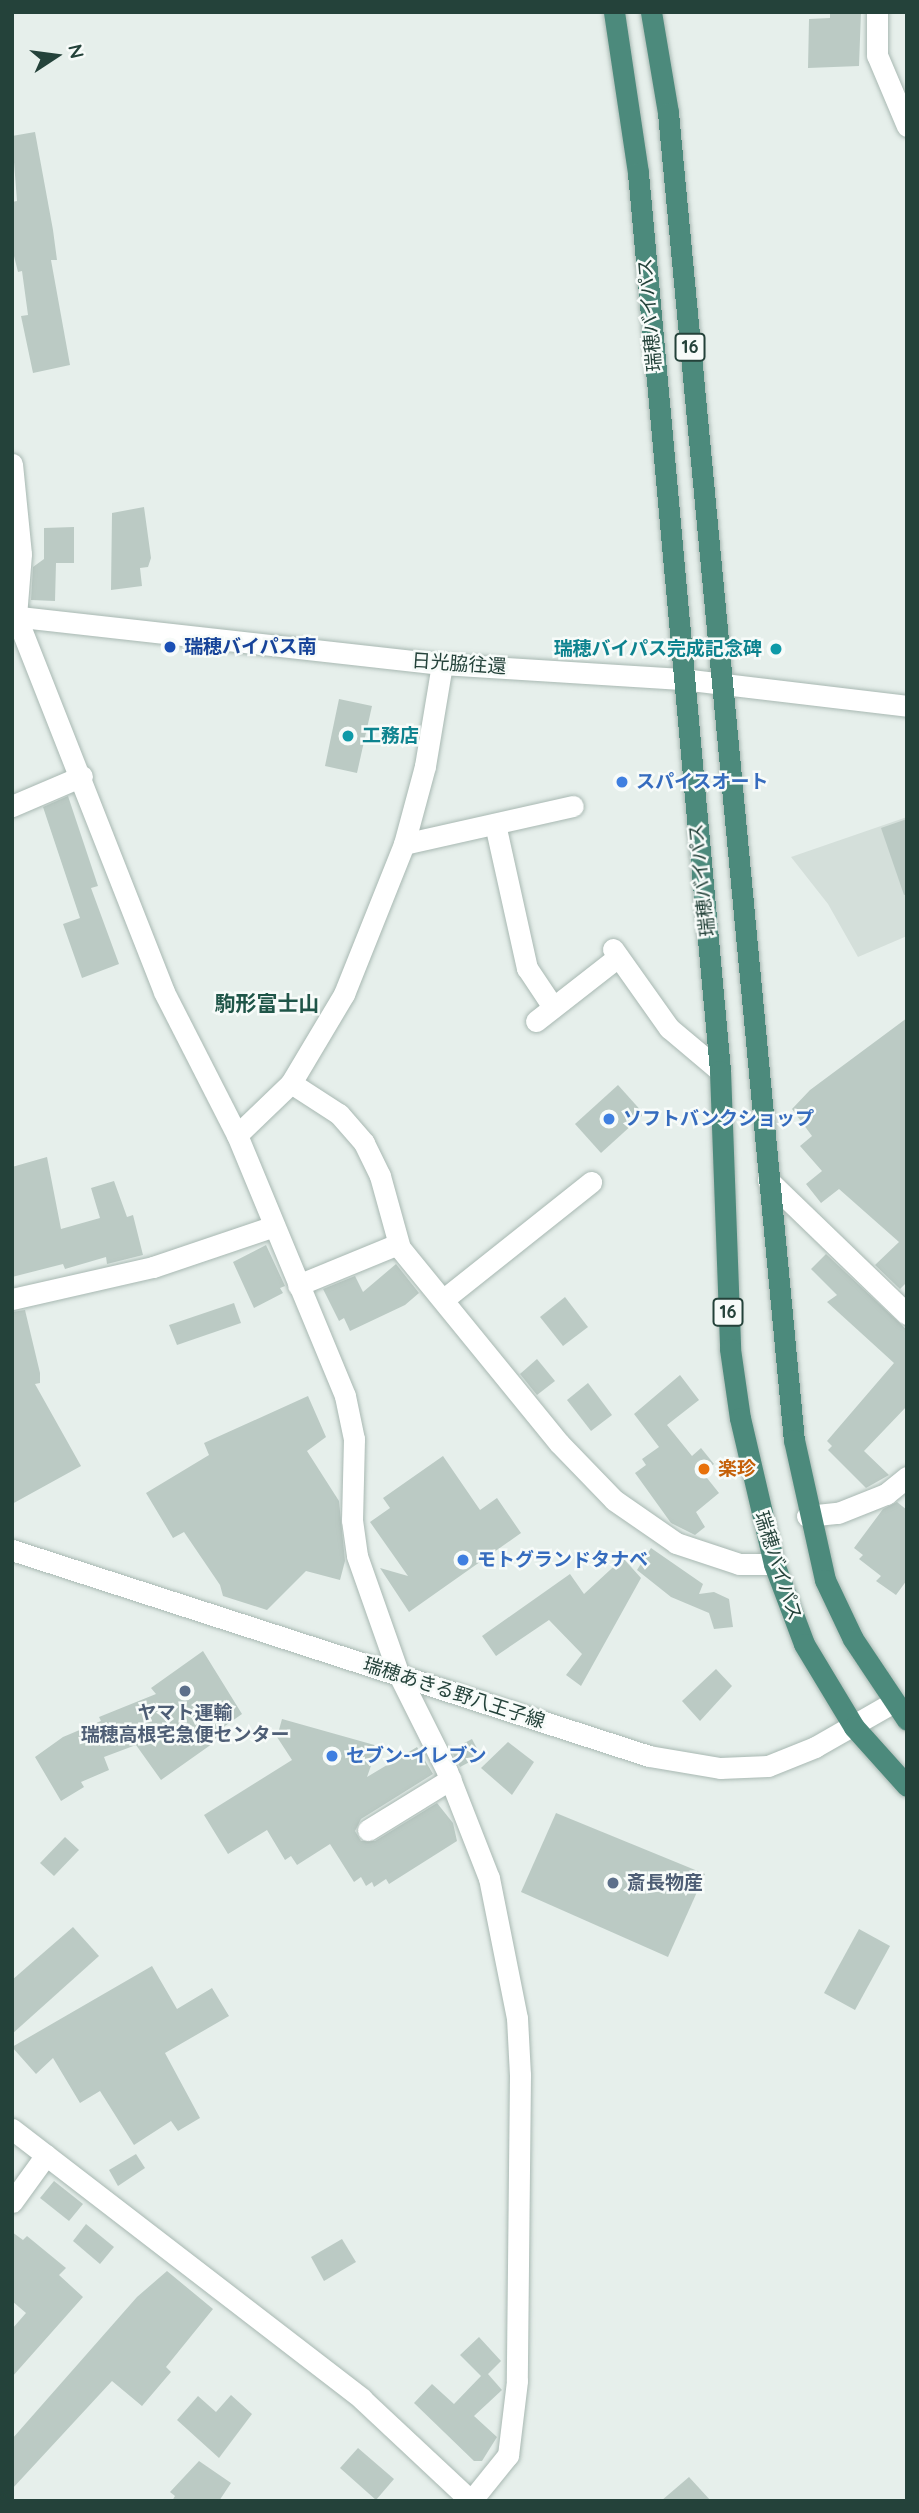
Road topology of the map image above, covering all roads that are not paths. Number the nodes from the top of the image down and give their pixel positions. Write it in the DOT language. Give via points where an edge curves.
graph roads {
  1 [pos="614,12"];
  2 [pos="651,12"];
  3 [pos="877,12"];
  4 [pos="907,126"];
  5 [pos="12,464"];
  6 [pos="14,616"];
  7 [pos="442,664"];
  8 [pos="682,679"];
  9 [pos="721,682"];
  10 [pos="907,706"];
  11 [pos="82,776"];
  12 [pos="12,806"];
  13 [pos="573,806"];
  14 [pos="495,824"];
  15 [pos="404,844"];
  16 [pos="553,1007"];
  17 [pos="536,1021"];
  18 [pos="720,1070"];
  19 [pos="291,1083"];
  20 [pos="237,1136"];
  21 [pos="768,1180"];
  22 [pos="591,1182"];
  23 [pos="274,1226"];
  24 [pos="398,1244"];
  25 [pos="298,1285"];
  26 [pos="12,1299"];
  27 [pos="444,1299"];
  28 [pos="907,1314"];
  29 [pos="907,1477"];
  30 [pos="807,1516"];
  31 [pos="12,1550"];
  32 [pos="774,1564"];
  33 [pos="399,1675"];
  34 [pos="892,1703"];
  35 [pos="907,1720"];
  36 [pos="854,1727"];
  37 [pos="451,1779"];
  38 [pos="907,1786"];
  39 [pos="368,1830"];
  40 [pos="12,2129"];
  41 [pos="46,2155"];
  42 [pos="12,2202"];
  43 [pos="471,2501"];
  1 -- 8 [label="highway, 瑞穂バイパス / 16" via="638,173"];
  2 -- 9 [label="highway, 瑞穂バイパス / 16" via="667,113"];
  3 -- 4 [label="street" via="877,55"];
  5 -- 6 [label="street" via="21,554"];
  6 -- 7 [label="street, 日光脇往還"];
  6 -- 11 [label="street"];
  7 -- 8 [label="street, 日光脇往還"];
  7 -- 15 [label="street" via="425,766"];
  8 -- 9 [label="street, 日光脇往還"];
  8 -- 18 [label="highway, 瑞穂バイパス / 16"];
  9 -- 10 [label="street, 日光脇往還"];
  9 -- 21 [label="highway, 瑞穂バイパス / 16" via="754,986"];
  11 -- 12 [label="street"];
  11 -- 20 [label="street" via="164,992"];
  13 -- 14 [label="street"];
  14 -- 15 [label="street"];
  14 -- 16 [label="street" via="527,968"];
  15 -- 19 [label="street" via="344,993"];
  16 -- 17 [label="street"];
  16 -- 18 [label="street" via="615,953 669,1028"];
  18 -- 32 [label="highway, 瑞穂バイパス / 16" via="730,1349 747,1453"];
  19 -- 20 [label="street"];
  19 -- 24 [label="street" via="339,1114 364,1143 380,1176"];
  20 -- 23 [label="street"];
  21 -- 28 [label="street"];
  21 -- 30 [label="highway, 瑞穂バイパス / 16" via="792,1427"];
  22 -- 27 [label="street"];
  23 -- 25 [label="street"];
  23 -- 26 [label="street" via="153,1267"];
  24 -- 25 [label="street"];
  24 -- 27 [label="street"];
  25 -- 33 [label="street" via="345,1396 354,1439 352,1520 357,1556"];
  27 -- 32 [label="street" via="559,1443 644,1525 676,1543 739,1564"];
  29 -- 30 [label="street" via="886,1494 838,1513"];
  30 -- 34 [label="highway, 瑞穂バイパス / 16" via="825,1580 853,1639"];
  31 -- 33 [label="street, 瑞穂あきる野八王子線"];
  32 -- 36 [label="highway, 瑞穂バイパス / 16" via="804,1644"];
  33 -- 36 [label="street, 瑞穂あきる野八王子線" via="649,1756 720,1768 768,1766"];
  33 -- 37 [label="street"];
  34 -- 35 [label="highway, 16"];
  34 -- 36 [label="street, 瑞穂あきる野八王子線"];
  36 -- 38 [label="highway, 16"];
  37 -- 39 [label="street"];
  37 -- 43 [label="street" via="489,1878 517,2018 520,2075 515,2413 508,2455"];
  40 -- 41 [label="street"];
  41 -- 42 [label="street"];
  41 -- 43 [label="street" via="362,2399"];
}
